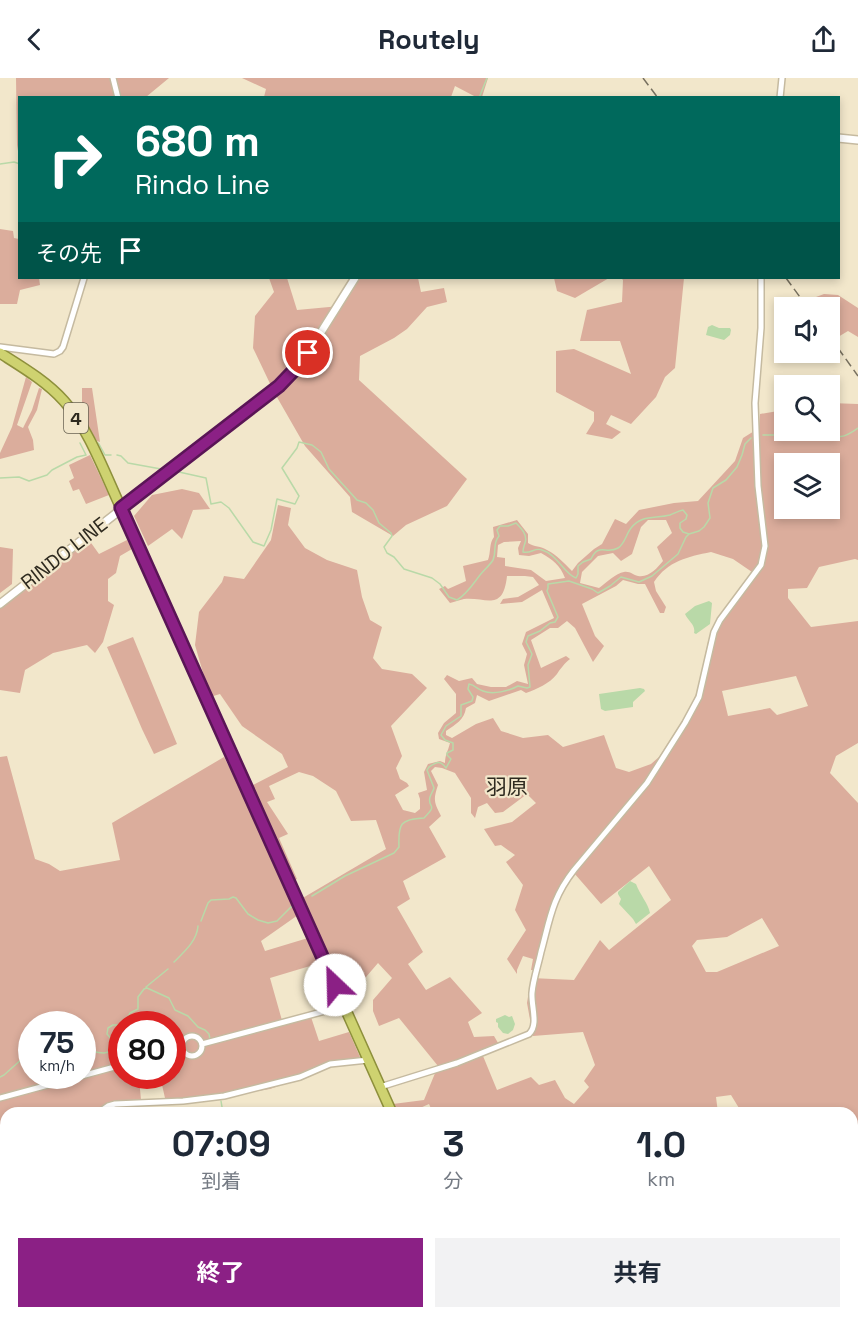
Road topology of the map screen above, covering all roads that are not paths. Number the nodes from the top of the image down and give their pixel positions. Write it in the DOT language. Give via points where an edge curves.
graph roads {
  1 [pos="113,78"];
  2 [pos="782,78"];
  3 [pos="118,96"];
  4 [pos="780,96"];
  5 [pos="840,138"];
  6 [pos="858,140"];
  7 [pos="84,279"];
  8 [pos="355,279"];
  9 [pos="761,279"];
  10 [pos="0,347"];
  11 [pos="0,353"];
  12 [pos="121,508"];
  13 [pos="0,604"];
  14 [pos="344,1006"];
  15 [pos="186,1039"];
  16 [pos="202,1044"];
  17 [pos="186,1052"];
  18 [pos="368,1060"];
  19 [pos="108,1069"];
  20 [pos="380,1087"];
  21 [pos="0,1098"];
  22 [pos="107,1107"];
  23 [pos="389,1107"];
  1 -- 3 [label="street"];
  2 -- 4 [label="street"];
  5 -- 6 [label="street"];
  7 -- 10 [label="street" via="60,351 54,354"];
  8 -- 12 [label="street, RINDO LINE" via="308,353 279,386"];
  9 -- 20 [label="street" via="755,403 765,546 761,565 714,632 699,697 648,783 565,881 552,906 533,985 533,1030 457,1063"];
  11 -- 12 [label="highway, 4" via="38,378 75,415"];
  12 -- 13 [label="street, RINDO LINE"];
  12 -- 14 [label="highway, 4"];
  14 -- 16 [label="street"];
  14 -- 18 [label="highway, 4"];
  15 -- 16 [label="street" via="197,1037"];
  16 -- 17 [label="street" via="196,1055"];
  18 -- 20 [label="highway, 4"];
  18 -- 22 [label="street" via="330,1064 300,1077 224,1096"];
  19 -- 21 [label="street"];
  20 -- 23 [label="highway, 4"];
}
